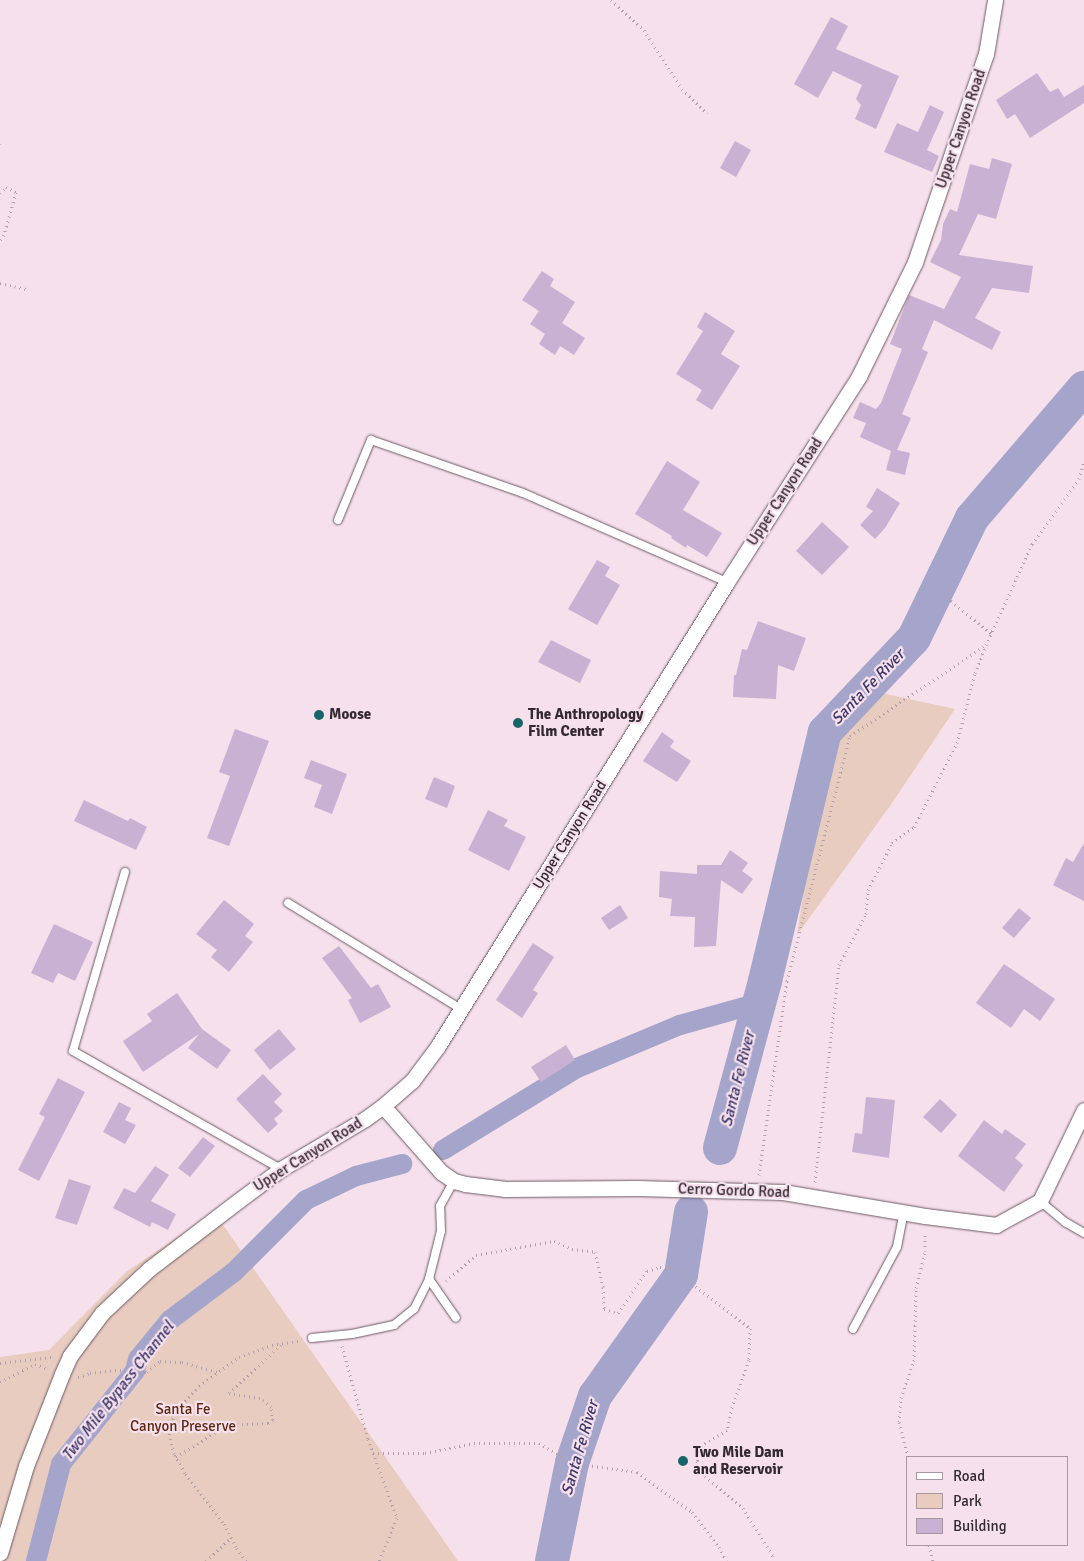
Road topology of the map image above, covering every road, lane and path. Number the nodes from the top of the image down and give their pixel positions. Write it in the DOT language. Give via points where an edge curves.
graph roads {
  1 [pos="611,0"];
  2 [pos="995,0"];
  3 [pos="707,113"];
  4 [pos="0,193"];
  5 [pos="0,241"];
  6 [pos="0,283"];
  7 [pos="27,288"];
  8 [pos="1084,462"];
  9 [pos="1079,479"];
  10 [pos="1084,483"];
  11 [pos="338,520"];
  12 [pos="727,582"];
  13 [pos="945,592"];
  14 [pos="992,634"];
  15 [pos="986,645"];
  16 [pos="125,872"];
  17 [pos="288,903"];
  18 [pos="462,1009"];
  19 [pos="383,1106"];
  20 [pos="1084,1110"];
  21 [pos="281,1169"];
  22 [pos="454,1181"];
  23 [pos="757,1190"];
  24 [pos="813,1197"];
  25 [pos="1040,1201"];
  26 [pos="904,1212"];
  27 [pos="925,1216"];
  28 [pos="1084,1233"];
  29 [pos="429,1279"];
  30 [pos="443,1302"];
  31 [pos="456,1318"];
  32 [pos="853,1329"];
  33 [pos="339,1336"];
  34 [pos="312,1338"];
  35 [pos="284,1343"];
  36 [pos="70,1356"];
  37 [pos="0,1363"];
  38 [pos="218,1372"];
  39 [pos="62,1374"];
  40 [pos="0,1382"];
  41 [pos="374,1453"];
  42 [pos="908,1456"];
  43 [pos="176,1457"];
  44 [pos="231,1538"];
  45 [pos="929,1546"];
  46 [pos="0,1554"];
  47 [pos="206,1561"];
  48 [pos="246,1561"];
  49 [pos="379,1561"];
  50 [pos="726,1561"];
  51 [pos="773,1561"];
  52 [pos="933,1561"];
  1 -- 3 [label="path" via="644,30 682,89"];
  2 -- 12 [label="street, Upper Canyon Road" via="986,54 915,262 859,376"];
  4 -- 5 [label="path" via="6,187 16,192"];
  6 -- 7 [label="path"];
  8 -- 9 [label="path"];
  9 -- 10 [label="path"];
  9 -- 14 [label="path" via="1032,544"];
  11 -- 12 [label="lane" via="371,440 523,493"];
  12 -- 18 [label="street, Upper Canyon Road"];
  13 -- 14 [label="path" via="951,601"];
  14 -- 15 [label="path"];
  15 -- 23 [label="path" via="850,736 787,981"];
  15 -- 24 [label="path" via="975,673 957,743 914,827 892,843 868,890 866,914 839,965"];
  16 -- 21 [label="lane" via="73,1051"];
  17 -- 18 [label="lane"];
  18 -- 19 [label="street, Upper Canyon Road" via="412,1081"];
  19 -- 21 [label="street, Upper Canyon Road"];
  19 -- 22 [label="street, Cerro Gordo Road" via="441,1172"];
  20 -- 25 [label="street"];
  21 -- 36 [label="street, Upper Canyon Road" via="192,1235 132,1285 102,1313"];
  22 -- 23 [label="street, Cerro Gordo Road" via="504,1190"];
  22 -- 29 [label="lane" via="440,1206 441,1231"];
  23 -- 24 [label="street, Cerro Gordo Road"];
  24 -- 26 [label="street, Cerro Gordo Road"];
  25 -- 27 [label="street, Cerro Gordo Road" via="996,1225"];
  25 -- 28 [label="lane"];
  26 -- 27 [label="street, Cerro Gordo Road"];
  26 -- 32 [label="lane" via="897,1247"];
  27 -- 42 [label="path" via="925,1251 916,1288 914,1361 901,1398 899,1422"];
  29 -- 30 [label="lane"];
  29 -- 33 [label="lane" via="414,1308 394,1325"];
  30 -- 31 [label="lane"];
  30 -- 51 [label="path" via="446,1280 476,1255 554,1241 572,1249 595,1252 604,1309 618,1312 647,1271 672,1268 688,1279 750,1328 749,1360 727,1430 702,1445 697,1461 705,1476 743,1508"];
  33 -- 34 [label="lane"];
  33 -- 41 [label="path"];
  34 -- 35 [label="path"];
  35 -- 38 [label="path" via="239,1357"];
  35 -- 43 [label="path" via="228,1393 260,1398 271,1407 273,1420 228,1425"];
  36 -- 37 [label="path"];
  36 -- 39 [label="street, Upper Canyon Road"];
  38 -- 39 [label="path" via="182,1362 160,1361 147,1372 120,1370 75,1378"];
  38 -- 43 [label="path" via="178,1408 168,1428"];
  39 -- 40 [label="path" via="34,1364"];
  39 -- 46 [label="street, Upper Canyon Road" via="20,1483"];
  41 -- 49 [label="path" via="398,1518"];
  41 -- 50 [label="path" via="425,1453 474,1443 539,1443 572,1463 637,1472 692,1512 720,1546"];
  43 -- 44 [label="path" via="207,1498"];
  44 -- 47 [label="path"];
  44 -- 48 [label="path"];
  45 -- 52 [label="path"];
}
